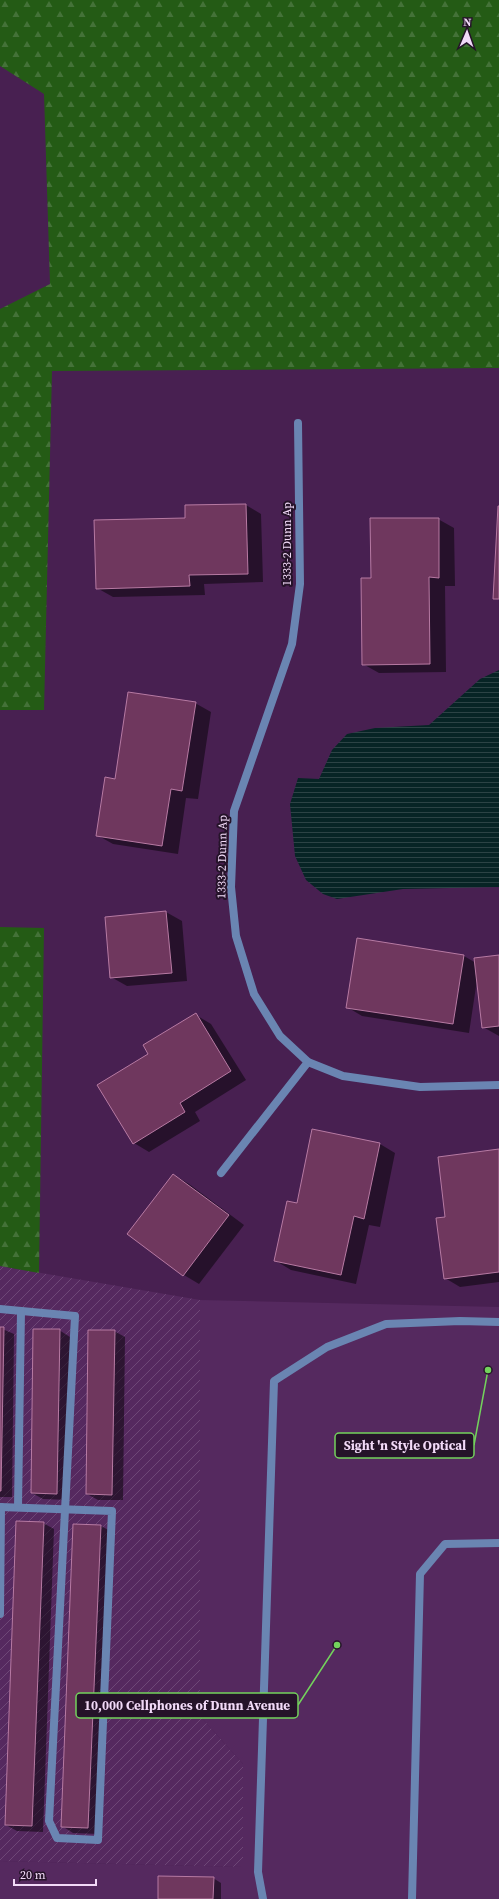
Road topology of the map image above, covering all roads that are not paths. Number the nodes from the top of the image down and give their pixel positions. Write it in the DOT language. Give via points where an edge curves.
graph roads {
  1 [pos="298,423"];
  2 [pos="308,1062"];
  3 [pos="499,1085"];
  4 [pos="221,1173"];
  5 [pos="0,1309"];
  6 [pos="21,1311"];
  7 [pos="499,1322"];
  8 [pos="1,1507"];
  9 [pos="18,1508"];
  10 [pos="64,1510"];
  11 [pos="499,1543"];
  12 [pos="0,1614"];
  13 [pos="263,1899"];
  14 [pos="412,1899"];
  1 -- 2 [label="street, 1333-2 Dunn Ap" via="300,584 292,644 234,811 231,887 236,936 254,994 280,1036"];
  2 -- 3 [label="street, 1333-2 Dunn Ap" via="344,1076 420,1087"];
  2 -- 4 [label="street"];
  5 -- 6 [label="street"];
  6 -- 9 [label="street"];
  6 -- 10 [label="street" via="75,1316"];
  7 -- 13 [label="street" via="386,1324 327,1346 274,1381 258,1872"];
  8 -- 9 [label="street"];
  8 -- 12 [label="street"];
  9 -- 10 [label="street"];
  10 -- 10 [label="street" via="49,1822 57,1838 98,1840 112,1511"];
  11 -- 14 [label="street" via="445,1544 420,1574"];
}
